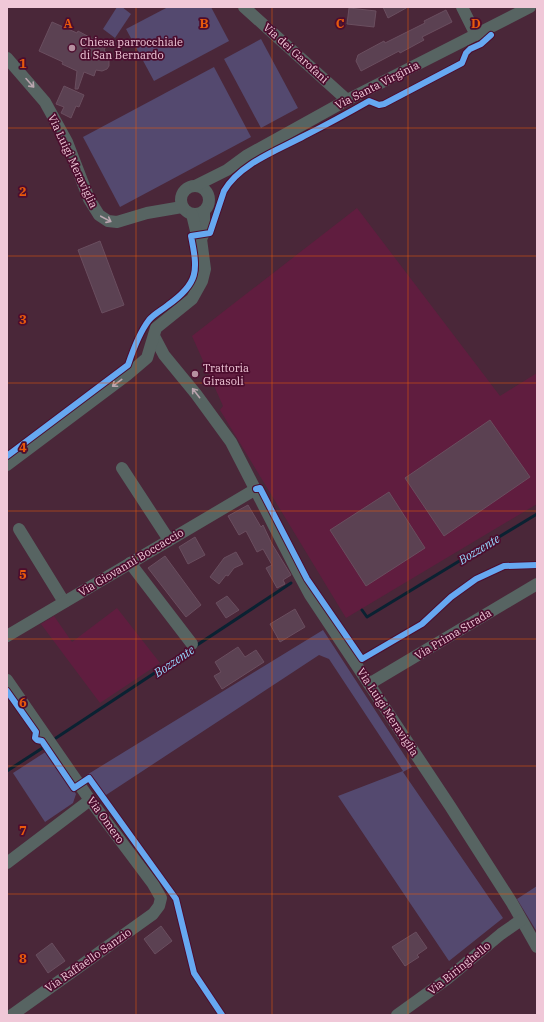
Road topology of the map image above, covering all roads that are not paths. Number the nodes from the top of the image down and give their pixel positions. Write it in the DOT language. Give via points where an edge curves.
graph roads {
  1 [pos="244,7"];
  2 [pos="462,7"];
  3 [pos="530,7"];
  4 [pos="476,35"];
  5 [pos="7,58"];
  6 [pos="347,100"];
  7 [pos="227,170"];
  8 [pos="196,186"];
  9 [pos="209,198"];
  10 [pos="187,211"];
  11 [pos="204,211"];
  12 [pos="201,239"];
  13 [pos="154,336"];
  14 [pos="164,354"];
  15 [pos="147,358"];
  16 [pos="7,465"];
  17 [pos="122,468"];
  18 [pos="256,489"];
  19 [pos="19,529"];
  20 [pos="169,540"];
  21 [pos="130,563"];
  22 [pos="537,584"];
  23 [pos="64,602"];
  24 [pos="7,636"];
  25 [pos="192,644"];
  26 [pos="7,680"];
  27 [pos="370,684"];
  28 [pos="90,800"];
  29 [pos="7,862"];
  30 [pos="161,902"];
  31 [pos="521,920"];
  32 [pos="537,947"];
  33 [pos="12,1015"];
  34 [pos="397,1015"];
  1 -- 6 [label="street, Via dei Garofani"];
  2 -- 4 [label="street"];
  3 -- 4 [label="street, Via Santa Virginia"];
  4 -- 6 [label="street, Via Santa Virginia"];
  5 -- 10 [label="street, Via Luigi Meraviglia, one-way" via="45,102 67,142 87,196 99,215 108,221 117,222 148,213"];
  6 -- 7 [label="street, Via Santa Virginia" via="246,156"];
  7 -- 8 [label="street, Via Santa Virginia"];
  7 -- 9 [label="street, Via Santa Virginia"];
  8 -- 9 [label="street" via="204,190"];
  8 -- 10 [label="street" via="188,188 183,193 181,201"];
  9 -- 11 [label="street"];
  10 -- 11 [label="street" via="198,214"];
  10 -- 12 [label="street"];
  11 -- 12 [label="street" via="204,233"];
  12 -- 13 [label="street" via="205,269 198,290 192,299 156,328"];
  13 -- 14 [label="street, Via Luigi Meraviglia"];
  13 -- 15 [label="street"];
  14 -- 15 [label="street"];
  18 -- 14 [label="street, Via Luigi Meraviglia, one-way" via="231,442"];
  15 -- 16 [label="street, one-way"];
  17 -- 20 [label="street"];
  18 -- 20 [label="street, Via Giovanni Boccaccio"];
  18 -- 27 [label="street, Via Luigi Meraviglia" via="310,595"];
  19 -- 23 [label="street"];
  20 -- 21 [label="street, Via Giovanni Boccaccio"];
  21 -- 23 [label="street, Via Giovanni Boccaccio"];
  21 -- 25 [label="street"];
  22 -- 27 [label="street, Via Prima Strada"];
  23 -- 24 [label="street, Via Giovanni Boccaccio"];
  26 -- 28 [label="street, Via Omero"];
  27 -- 31 [label="street, Via Luigi Meraviglia"];
  28 -- 29 [label="street"];
  28 -- 30 [label="street, Via Omero" via="153,884"];
  30 -- 33 [label="street, Via Raffaello Sanzio" via="153,914"];
  31 -- 32 [label="street, Via Luigi Meraviglia"];
  31 -- 34 [label="street, Via Biringhello"];
}
